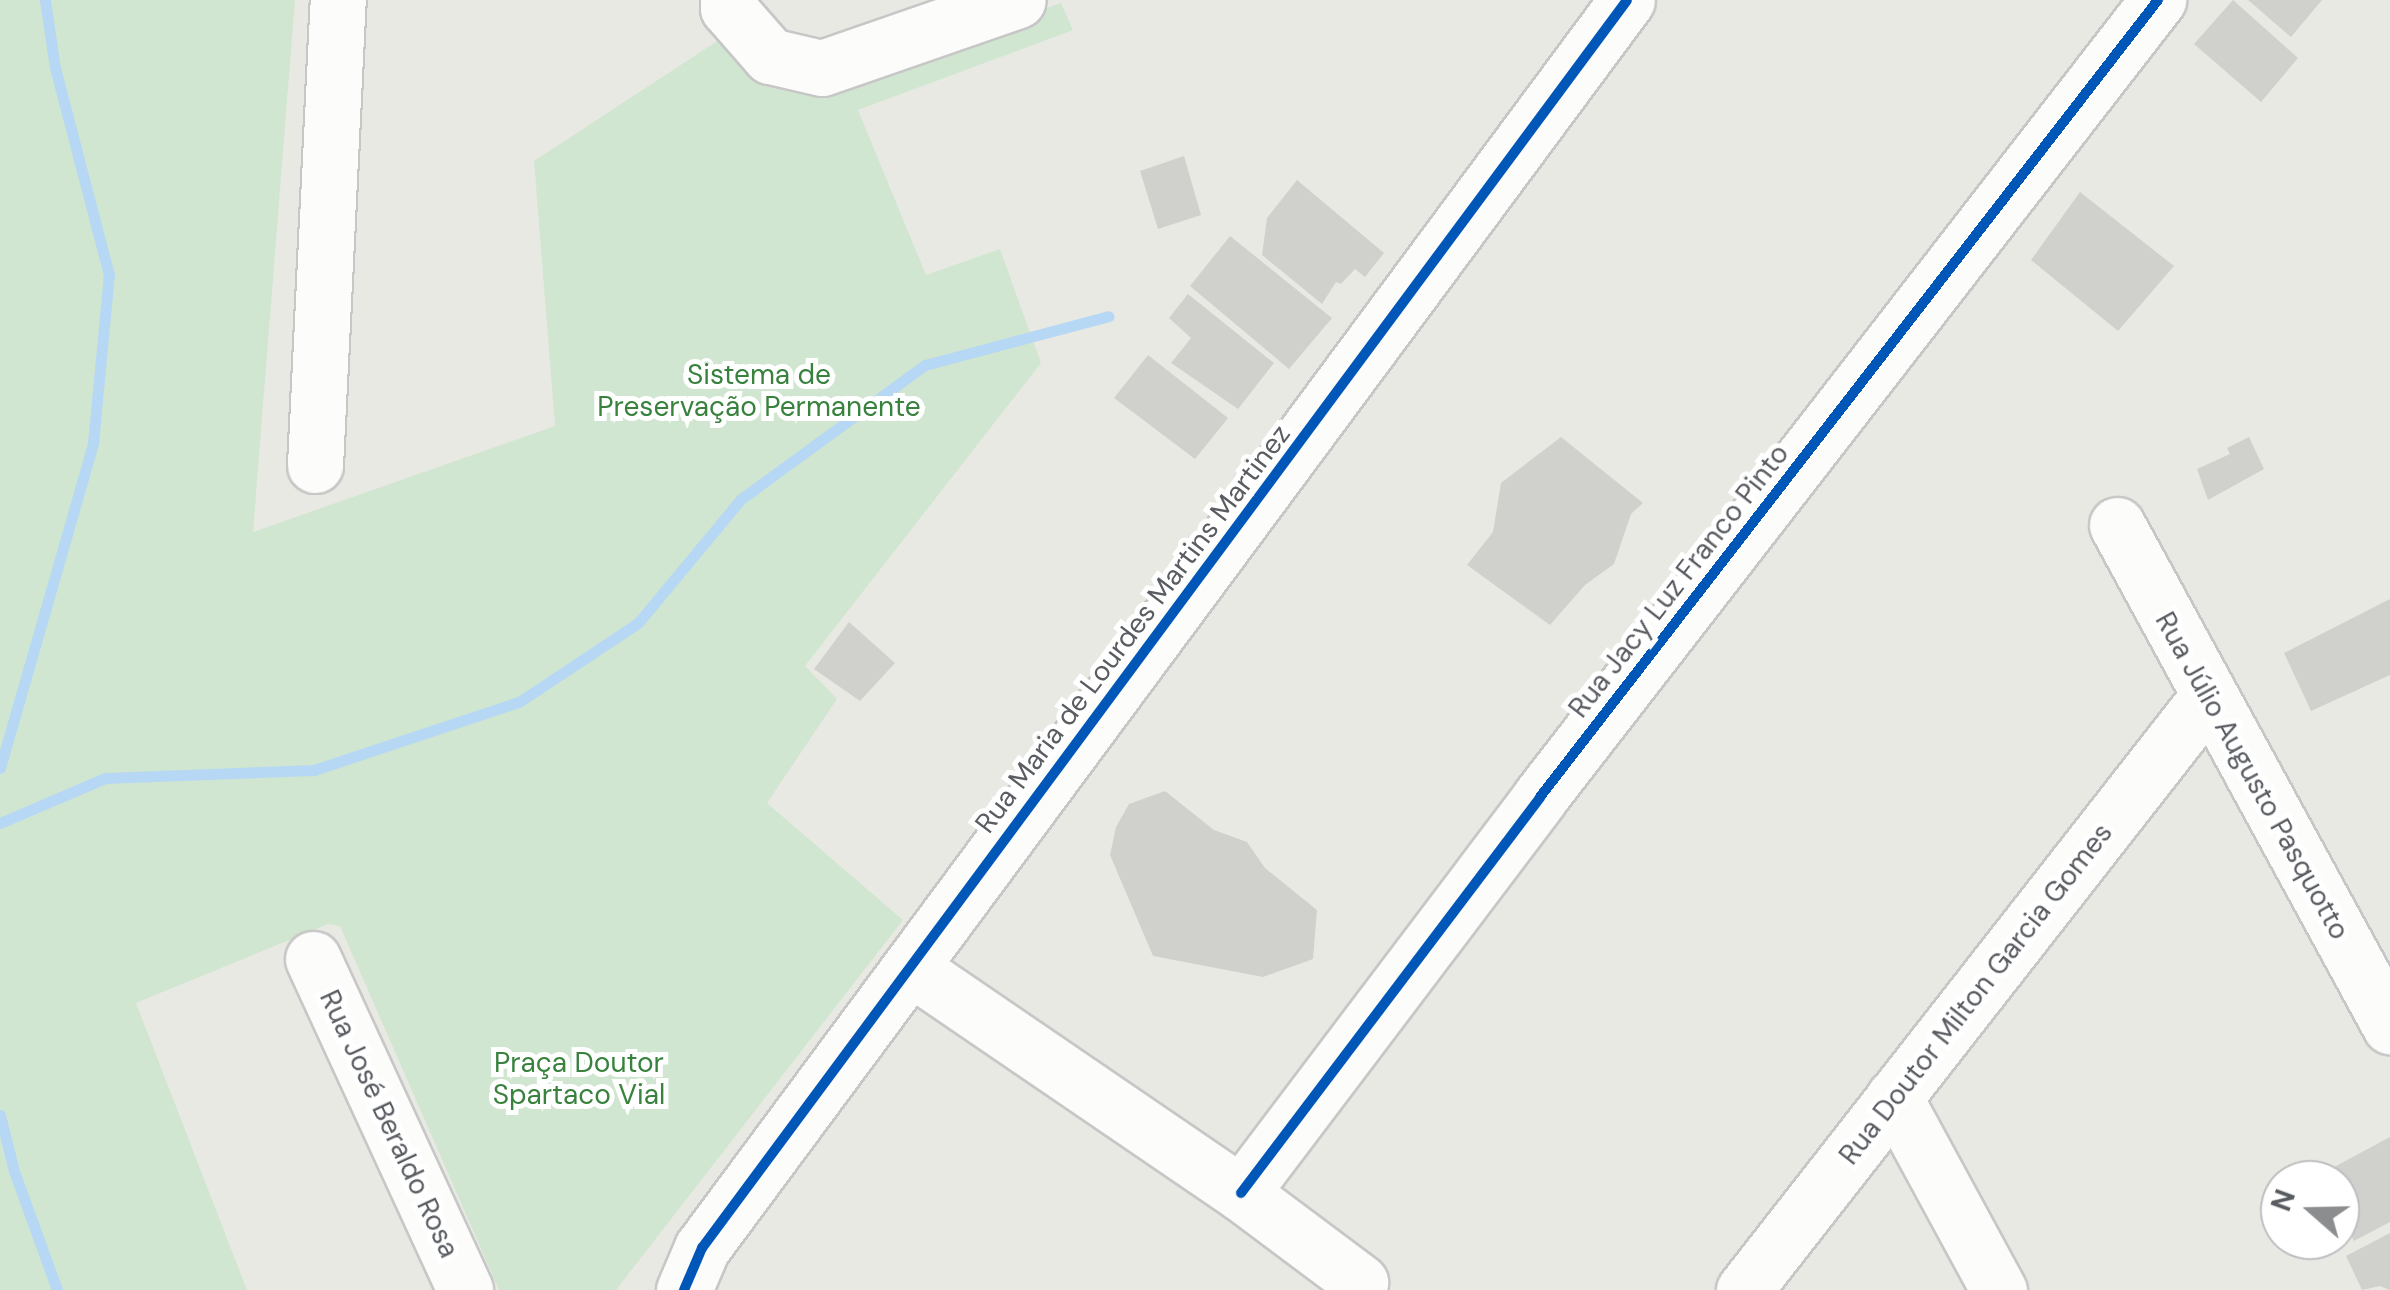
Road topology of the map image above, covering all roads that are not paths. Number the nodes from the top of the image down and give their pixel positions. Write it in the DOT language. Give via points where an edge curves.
graph roads {
  1 [pos="338,0"];
  2 [pos="728,0"];
  3 [pos="1018,0"];
  4 [pos="1627,0"];
  5 [pos="2158,0"];
  6 [pos="315,466"];
  7 [pos="2116,526"];
  8 [pos="2208,698"];
  9 [pos="313,959"];
  10 [pos="911,968"];
  11 [pos="2390,1026"];
  12 [pos="1894,1097"];
  13 [pos="1241,1193"];
  14 [pos="674,1279"];
  15 [pos="1360,1282"];
  16 [pos="465,1290"];
  17 [pos="1744,1290"];
  18 [pos="2000,1290"];
  1 -- 6 [label="street"];
  2 -- 3 [label="street" via="770,56 822,68"];
  4 -- 10 [label="street, Rua Maria de Lourdes Martins Martinez"];
  5 -- 13 [label="street, Rua Jacy Luz Franco Pinto"];
  7 -- 8 [label="street, Rua Júlio Augusto Pasquotto"];
  8 -- 11 [label="street, Rua Júlio Augusto Pasquotto"];
  8 -- 12 [label="street, Rua Doutor Milton Garcia Gomes"];
  9 -- 16 [label="street, Rua José Beraldo Rosa"];
  10 -- 13 [label="street"];
  10 -- 14 [label="street, Rua Maria de Lourdes Martins Martinez"];
  12 -- 17 [label="street, Rua Doutor Milton Garcia Gomes"];
  12 -- 18 [label="street"];
  13 -- 15 [label="street"];
}
